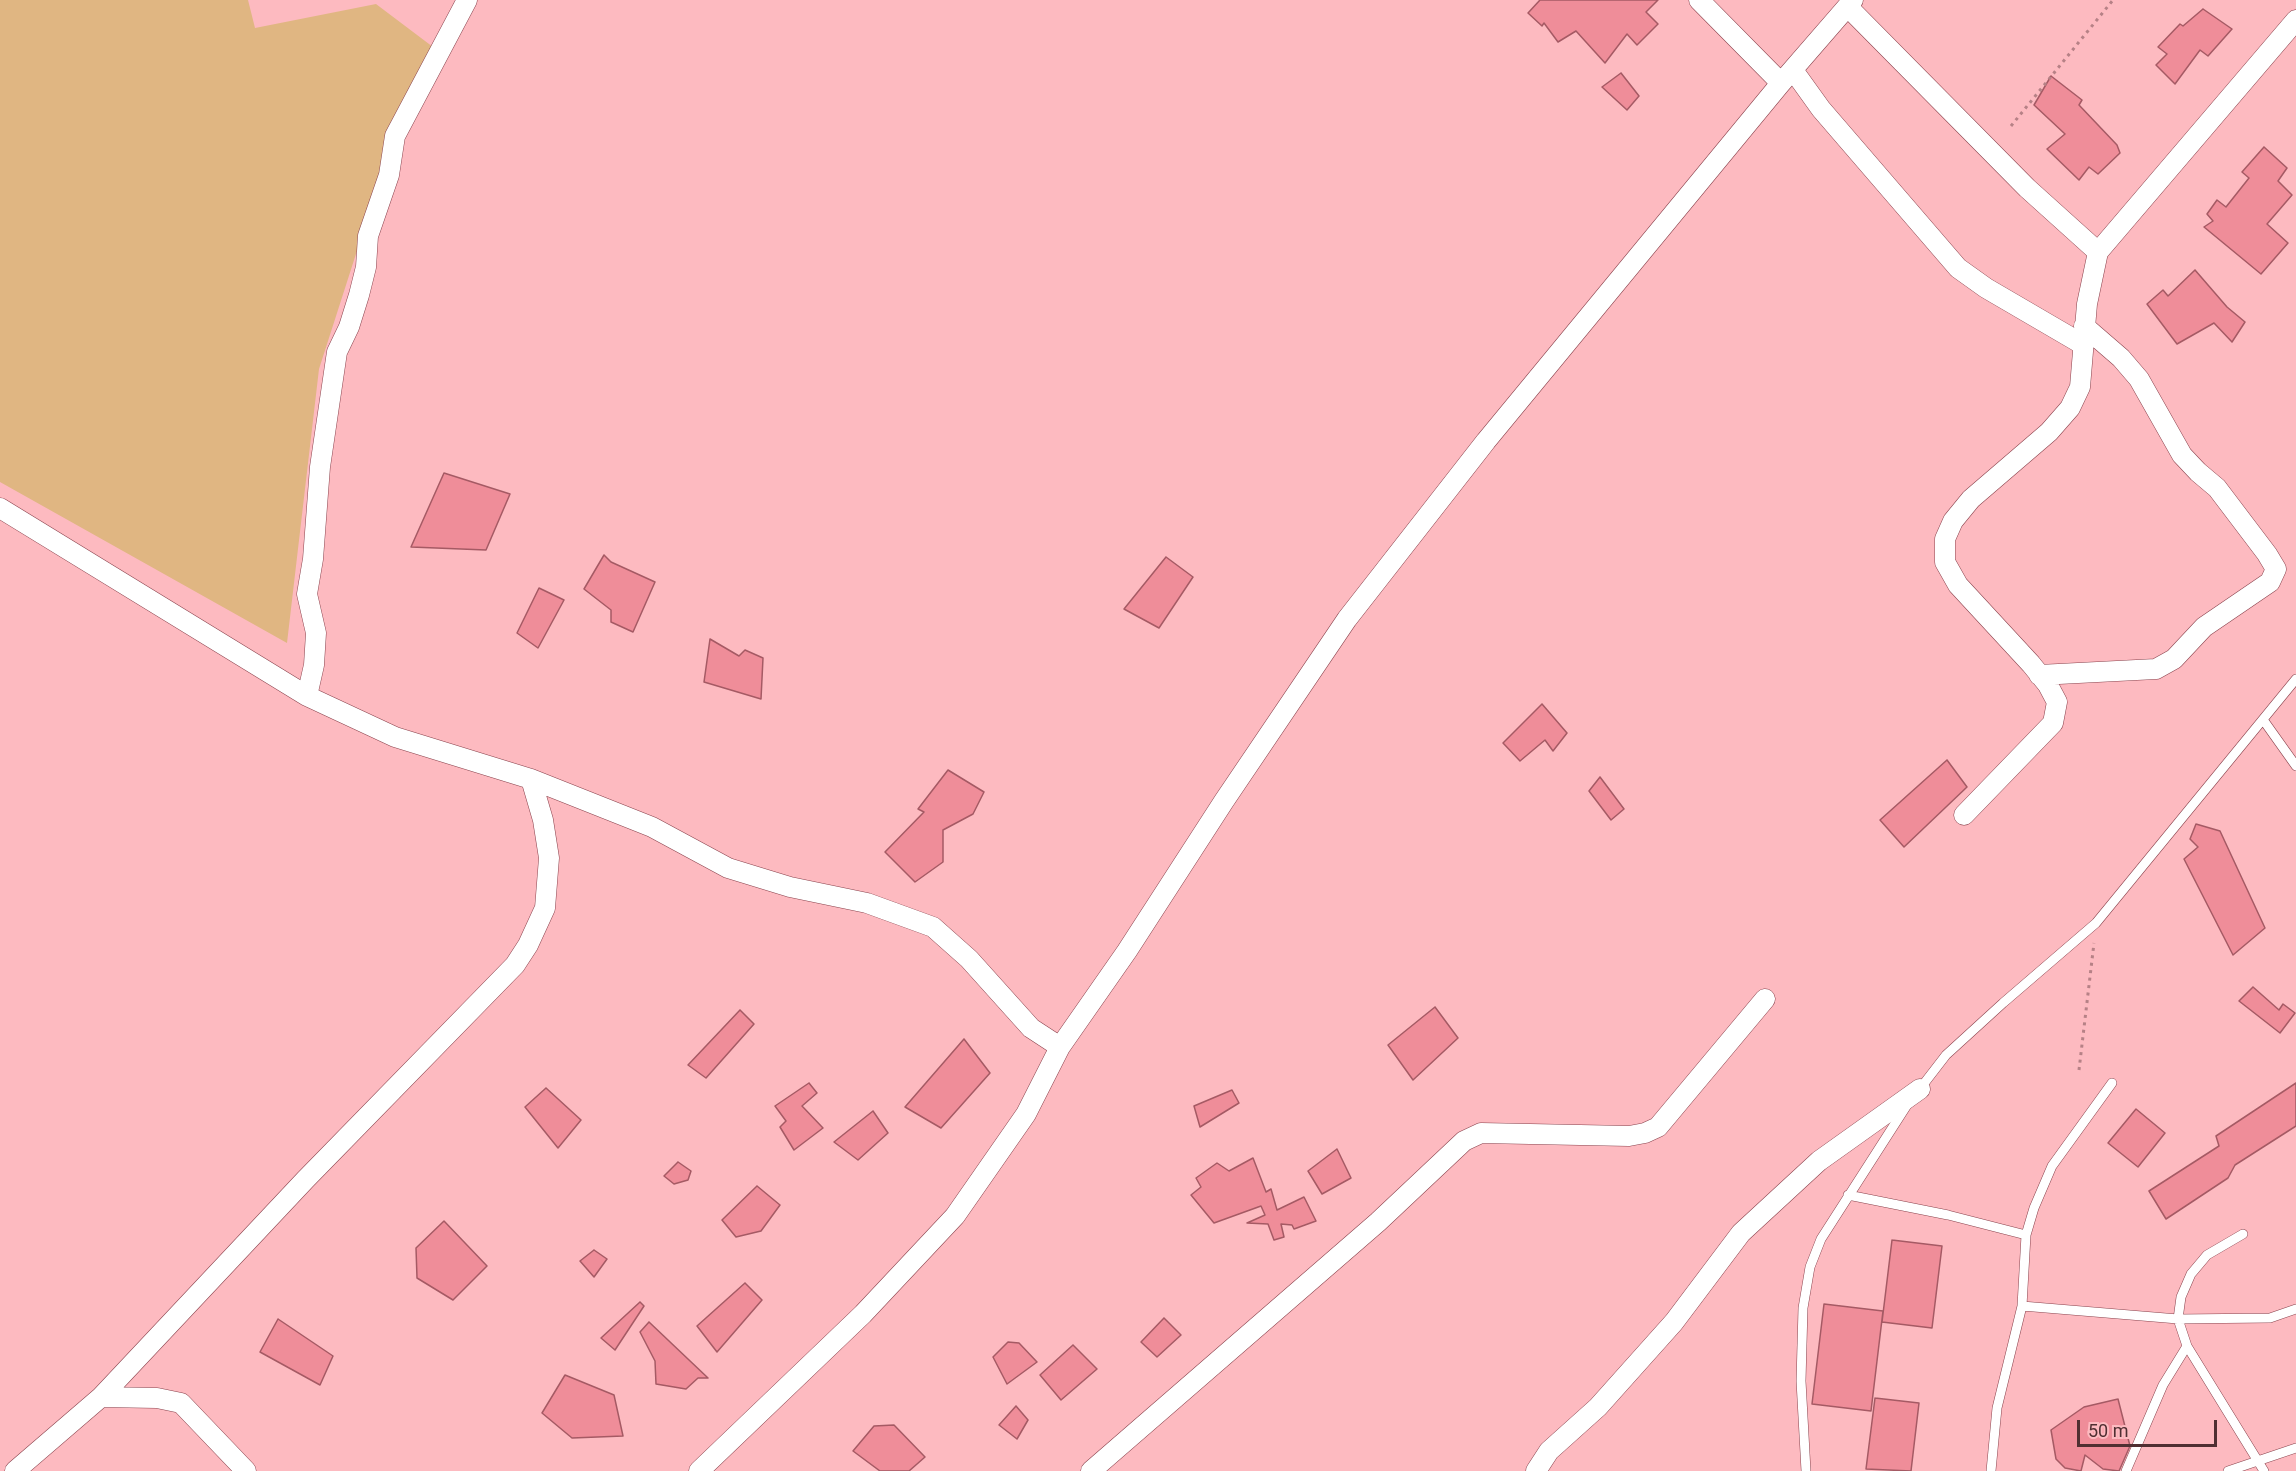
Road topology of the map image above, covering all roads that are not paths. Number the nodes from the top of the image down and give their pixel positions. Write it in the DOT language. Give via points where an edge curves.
graph roads {
  1 [pos="467,0"];
  2 [pos="1699,0"];
  3 [pos="1851,3"];
  4 [pos="2296,20"];
  5 [pos="1787,76"];
  6 [pos="2098,252"];
  7 [pos="2083,335"];
  8 [pos="0,508"];
  9 [pos="2039,675"];
  10 [pos="2296,679"];
  11 [pos="307,696"];
  12 [pos="2264,721"];
  13 [pos="2296,766"];
  14 [pos="531,779"];
  15 [pos="1964,814"];
  16 [pos="1765,999"];
  17 [pos="1060,1047"];
  18 [pos="2112,1083"];
  19 [pos="1920,1089"];
  20 [pos="1848,1195"];
  21 [pos="2243,1234"];
  22 [pos="2026,1235"];
  23 [pos="2022,1306"];
  24 [pos="2296,1309"];
  25 [pos="2178,1319"];
  26 [pos="2187,1346"];
  27 [pos="100,1398"];
  28 [pos="2296,1448"];
  29 [pos="2257,1460"];
  30 [pos="15,1471"];
  31 [pos="246,1471"];
  32 [pos="699,1471"];
  33 [pos="1091,1471"];
  34 [pos="1536,1471"];
  35 [pos="1806,1471"];
  36 [pos="1991,1471"];
  37 [pos="2126,1471"];
  38 [pos="2228,1471"];
  39 [pos="2264,1471"];
  1 -- 11 [label="street" via="395,136 389,176 368,236 359,295 337,352 307,594 316,633"];
  2 -- 5 [label="street"];
  3 -- 5 [label="street"];
  3 -- 6 [label="street" via="2027,188"];
  4 -- 6 [label="street"];
  5 -- 7 [label="street" via="1958,268 1986,288"];
  5 -- 17 [label="street" via="1486,441 1347,619"];
  6 -- 7 [label="street"];
  7 -- 9 [label="street" via="2080,387 2070,408 2049,432 1971,499 1953,521 1945,539 1945,562 1958,585"];
  7 -- 9 [label="street" via="2121,358 2139,379 2182,454 2217,488 2276,570 2270,582 2204,627 2174,659 2156,669"];
  8 -- 11 [label="street"];
  9 -- 15 [label="street" via="2057,702 2053,723"];
  10 -- 12 [label="lane"];
  11 -- 14 [label="street" via="395,737"];
  12 -- 13 [label="lane"];
  12 -- 19 [label="lane" via="2096,923 1954,1048"];
  14 -- 17 [label="street" via="652,827 728,868 867,903 933,927 969,959 1031,1028"];
  14 -- 27 [label="street" via="549,858 545,908 515,965"];
  16 -- 33 [label="street" via="1664,1120 1646,1133 1482,1133 1464,1141 1378,1222"];
  17 -- 32 [label="street" via="1026,1114 955,1216 863,1314"];
  18 -- 22 [label="lane" via="2052,1166"];
  19 -- 20 [label="lane"];
  19 -- 34 [label="street" via="1834,1150 1741,1233 1674,1322 1598,1407 1549,1451"];
  20 -- 22 [label="lane"];
  20 -- 35 [label="lane" via="1817,1248 1803,1308 1801,1381"];
  21 -- 25 [label="lane" via="2206,1255 2191,1274 2181,1297"];
  22 -- 23 [label="lane"];
  23 -- 25 [label="lane"];
  23 -- 36 [label="lane" via="1998,1408"];
  24 -- 25 [label="lane" via="2270,1318"];
  25 -- 26 [label="lane"];
  26 -- 29 [label="lane"];
  26 -- 37 [label="lane" via="2163,1385"];
  27 -- 30 [label="street"];
  27 -- 31 [label="street" via="157,1398 181,1403"];
  28 -- 29 [label="lane"];
  29 -- 38 [label="lane"];
  29 -- 39 [label="lane"];
}
